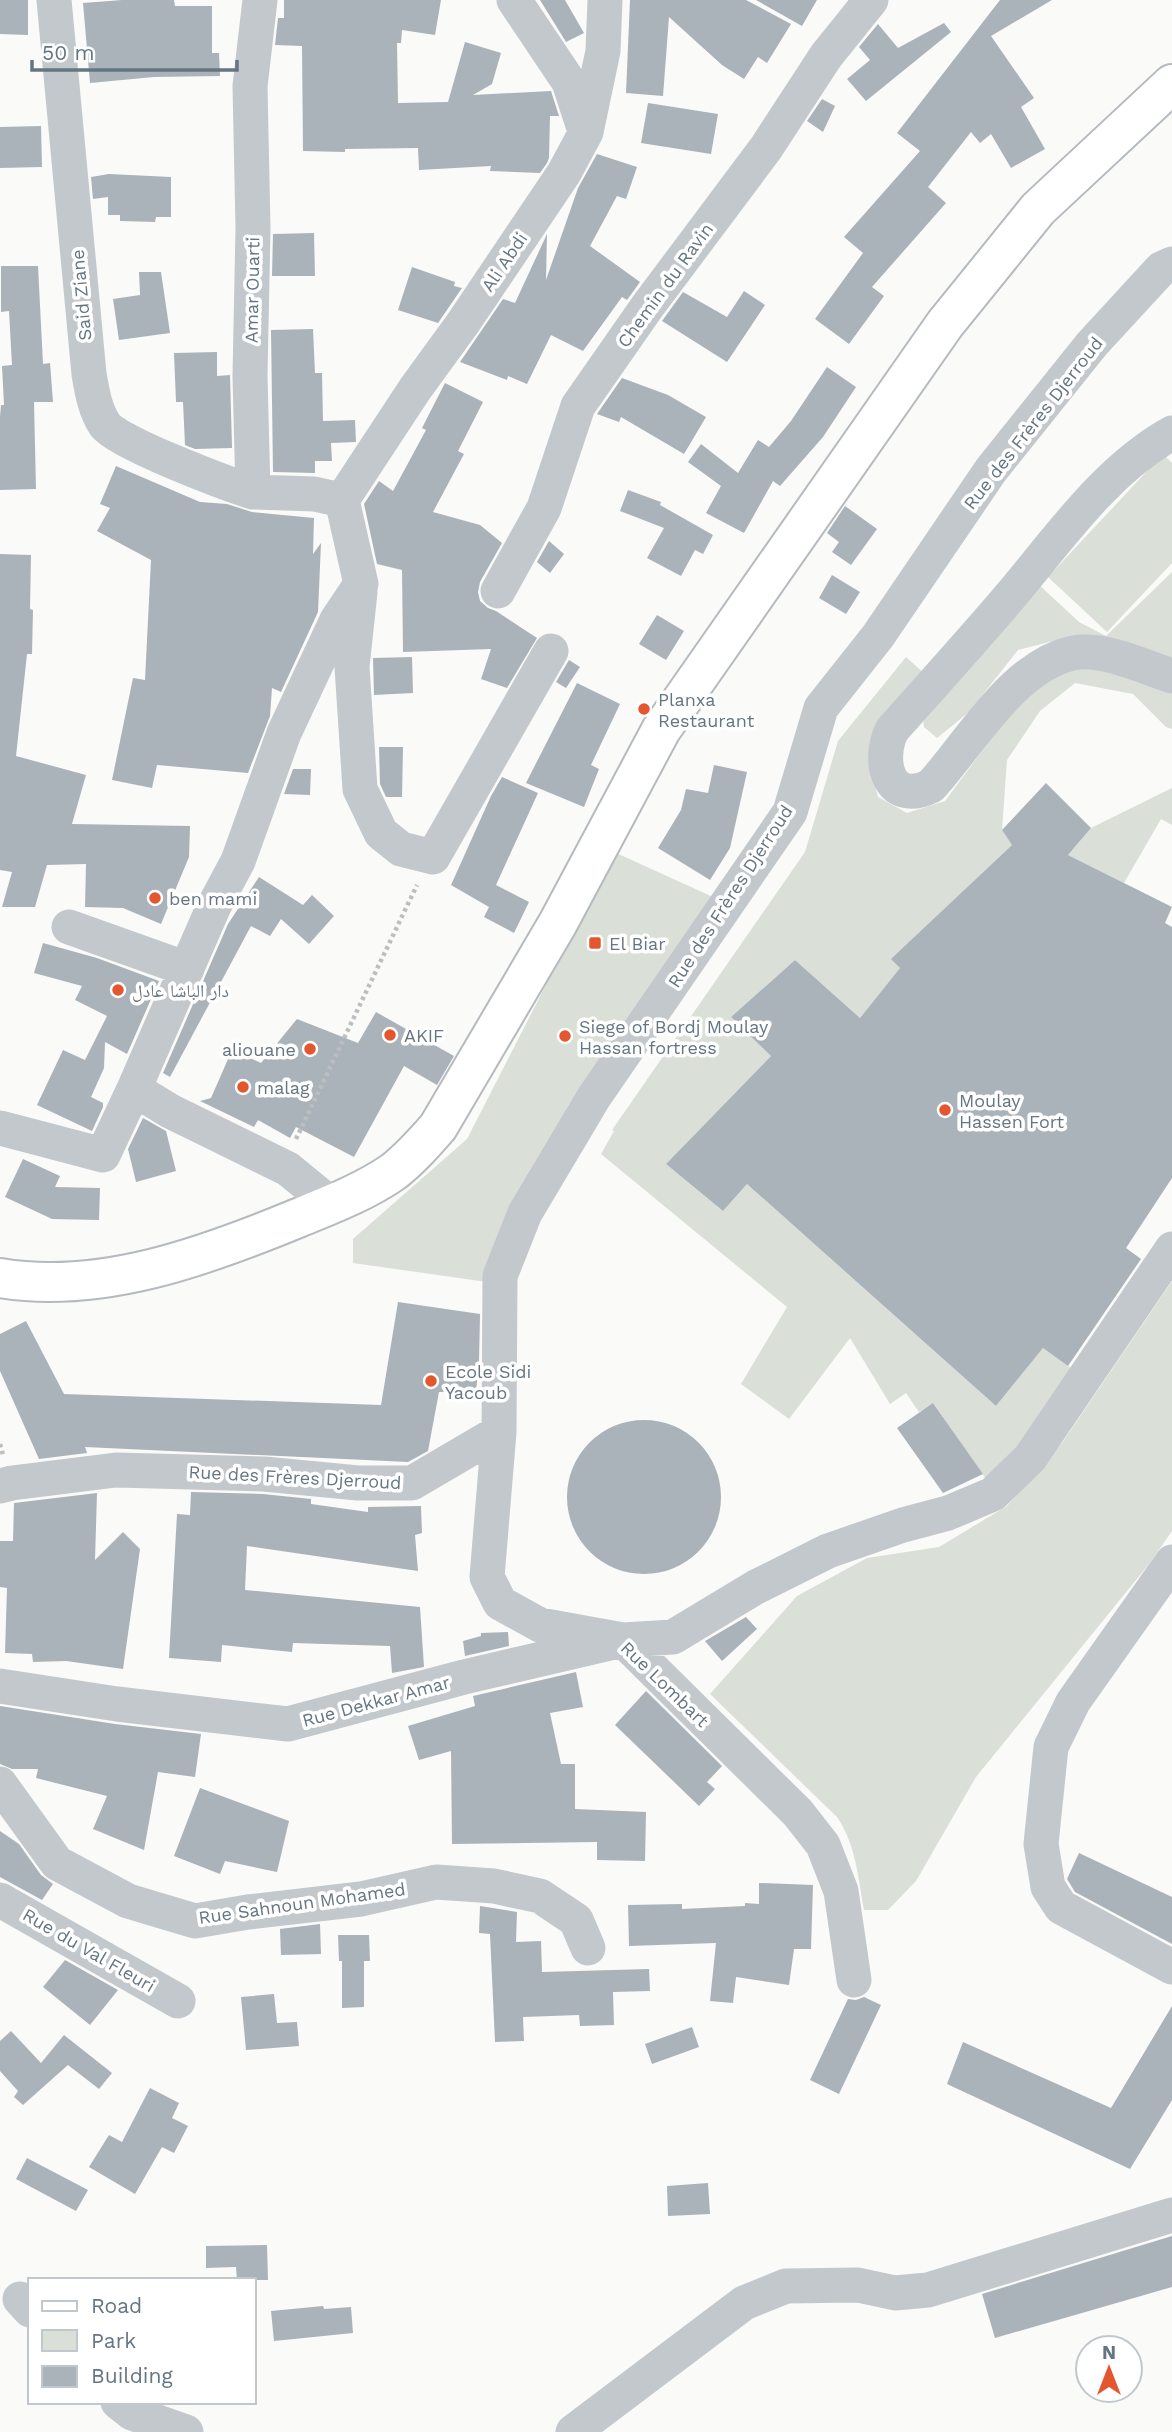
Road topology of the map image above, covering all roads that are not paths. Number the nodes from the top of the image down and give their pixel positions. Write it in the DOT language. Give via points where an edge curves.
graph roads {
  1 [pos="54,0"];
  2 [pos="260,0"];
  3 [pos="514,0"];
  4 [pos="606,0"];
  5 [pos="870,0"];
  6 [pos="1172,84"];
  7 [pos="586,132"];
  8 [pos="1172,264"];
  9 [pos="1172,433"];
  10 [pos="253,492"];
  11 [pos="342,500"];
  12 [pos="360,584"];
  13 [pos="498,591"];
  14 [pos="551,651"];
  15 [pos="1172,676"];
  16 [pos="69,927"];
  17 [pos="187,970"];
  18 [pos="134,1088"];
  19 [pos="0,1128"];
  20 [pos="336,1203"];
  21 [pos="1172,1249"];
  22 [pos="0,1279"];
  23 [pos="499,1432"];
  24 [pos="0,1486"];
  25 [pos="1172,1562"];
  26 [pos="623,1640"];
  27 [pos="0,1686"];
  28 [pos="0,1784"];
  29 [pos="0,1899"];
  30 [pos="588,1948"];
  31 [pos="1172,1967"];
  32 [pos="854,1980"];
  33 [pos="178,2001"];
  34 [pos="1172,2215"];
  35 [pos="121,2404"];
  36 [pos="186,2432"];
  37 [pos="573,2432"];
  1 -- 10 [label="street, Said Ziane" via="89,374 96,407 107,428 125,439"];
  2 -- 10 [label="street, Amar Ouarti" via="250,86"];
  3 -- 7 [label="street" via="569,82"];
  4 -- 7 [label="street, Ali Abdi" via="603,51"];
  5 -- 13 [label="street, Chemin du Ravin" via="578,406 544,508"];
  6 -- 20 [label="main road" via="1038,209 945,324 662,730 558,923 438,1127 391,1173"];
  7 -- 11 [label="street, Ali Abdi" via="544,204"];
  8 -- 23 [label="street, Rue des Frères Djerroud" via="1161,269 1092,345 991,470 878,636 821,708 790,812 594,1097 525,1213 500,1276"];
  9 -- 15 [label="street" via="1096,494 892,730 886,743 886,769 898,788 915,791 931,786 1018,682 1039,666 1075,653 1124,659"];
  10 -- 11 [label="street"];
  11 -- 12 [label="street"];
  12 -- 14 [label="street" via="352,667 360,789 382,833 401,849 433,857"];
  12 -- 17 [label="street" via="337,620 284,733 238,861"];
  16 -- 17 [label="street"];
  17 -- 18 [label="street"];
  18 -- 19 [label="street" via="103,1155"];
  18 -- 20 [label="street" via="170,1111 288,1169 327,1201"];
  20 -- 22 [label="main road" via="170,1265 70,1283"];
  21 -- 26 [label="street" via="1030,1458 993,1494 828,1551 673,1637"];
  23 -- 24 [label="street, Rue des Frères Djerroud" via="412,1483 116,1470"];
  23 -- 26 [label="street, Rue Lombart" via="487,1577 500,1603 540,1625"];
  25 -- 31 [label="street" via="1073,1702 1051,1747 1041,1844 1048,1887 1061,1906"];
  26 -- 27 [label="street, Rue Dekkar Amar" via="288,1724"];
  26 -- 32 [label="street, Rue Lombart" via="798,1813 823,1845 841,1891"];
  28 -- 30 [label="street, Rue Sahnoun Mohamed" via="57,1863 128,1901 195,1921 361,1899 436,1882 494,1885 540,1896 576,1920"];
  29 -- 33 [label="street, Rue du Val Fleuri"];
  34 -- 37 [label="street" via="928,2290 895,2293 858,2285 786,2286 744,2302"];
  35 -- 36 [label="street" via="132,2413"];
}
